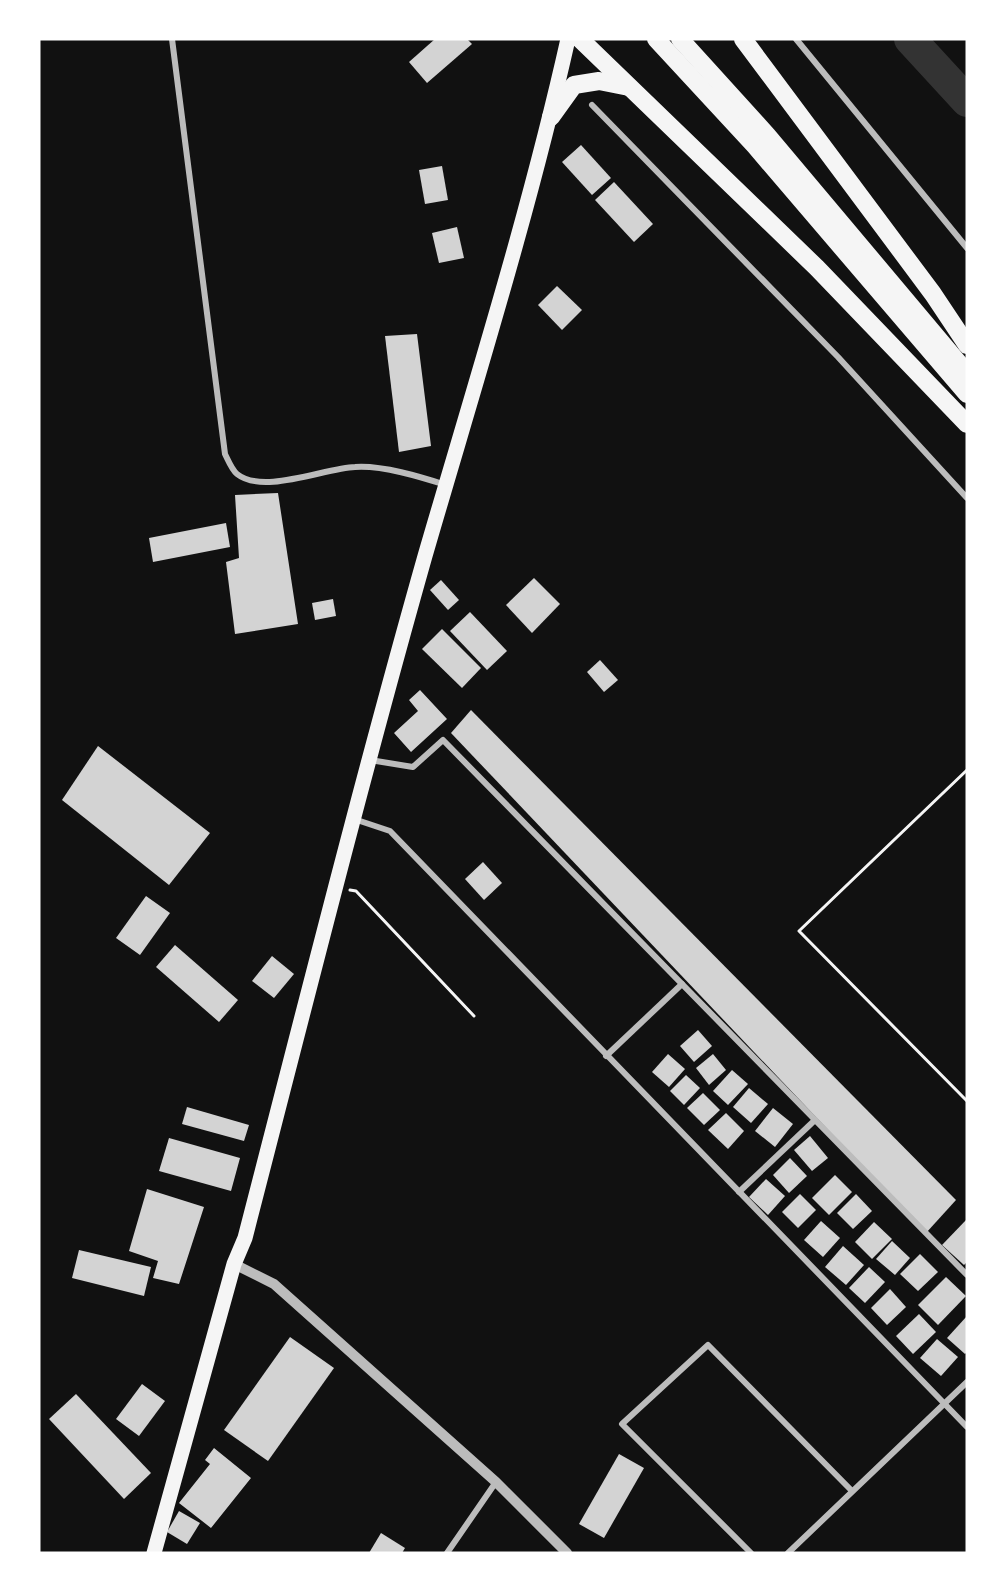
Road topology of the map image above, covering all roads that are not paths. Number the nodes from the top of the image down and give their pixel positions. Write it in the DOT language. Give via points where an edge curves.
graph roads {
  1 [pos="172,39"];
  2 [pos="568,39"];
  3 [pos="580,39"];
  4 [pos="656,39"];
  5 [pos="680,39"];
  6 [pos="743,39"];
  7 [pos="796,39"];
  8 [pos="629,87"];
  9 [pos="592,105"];
  10 [pos="551,117"];
  11 [pos="967,248"];
  12 [pos="967,345"];
  13 [pos="967,373"];
  14 [pos="967,394"];
  15 [pos="967,424"];
  16 [pos="446,485"];
  17 [pos="967,498"];
  18 [pos="370,760"];
  19 [pos="354,819"];
  20 [pos="682,984"];
  21 [pos="606,1056"];
  22 [pos="815,1119"];
  23 [pos="739,1192"];
  24 [pos="234,1264"];
  25 [pos="967,1275"];
  26 [pos="967,1382"];
  27 [pos="944,1404"];
  28 [pos="967,1427"];
  29 [pos="496,1482"];
  30 [pos="852,1491"];
  31 [pos="154,1553"];
  32 [pos="447,1553"];
  33 [pos="567,1553"];
  34 [pos="751,1553"];
  35 [pos="788,1553"];
  1 -- 16 [label="street" via="225,454 237,474 267,483 356,466 408,473"];
  2 -- 10 [label="main road"];
  3 -- 8 [label="highway"];
  4 -- 14 [label="highway" via="755,146"];
  5 -- 13 [label="highway"];
  6 -- 12 [label="highway"];
  7 -- 11 [label="street"];
  8 -- 10 [label="highway" via="599,81 574,85"];
  8 -- 15 [label="highway" via="818,268"];
  9 -- 17 [label="street" via="838,357"];
  10 -- 16 [label="main road"];
  16 -- 18 [label="main road"];
  18 -- 19 [label="main road"];
  18 -- 20 [label="street" via="413,767 443,740"];
  19 -- 21 [label="street" via="390,831"];
  19 -- 24 [label="main road"];
  20 -- 21 [label="street"];
  20 -- 22 [label="street"];
  21 -- 23 [label="street"];
  22 -- 23 [label="street"];
  22 -- 25 [label="street"];
  23 -- 27 [label="street"];
  24 -- 29 [label="street" via="274,1284"];
  24 -- 31 [label="main road"];
  26 -- 27 [label="street"];
  27 -- 28 [label="street"];
  27 -- 30 [label="street"];
  29 -- 32 [label="street"];
  29 -- 33 [label="street"];
  30 -- 34 [label="street" via="708,1345 622,1424"];
  30 -- 35 [label="street"];
}
